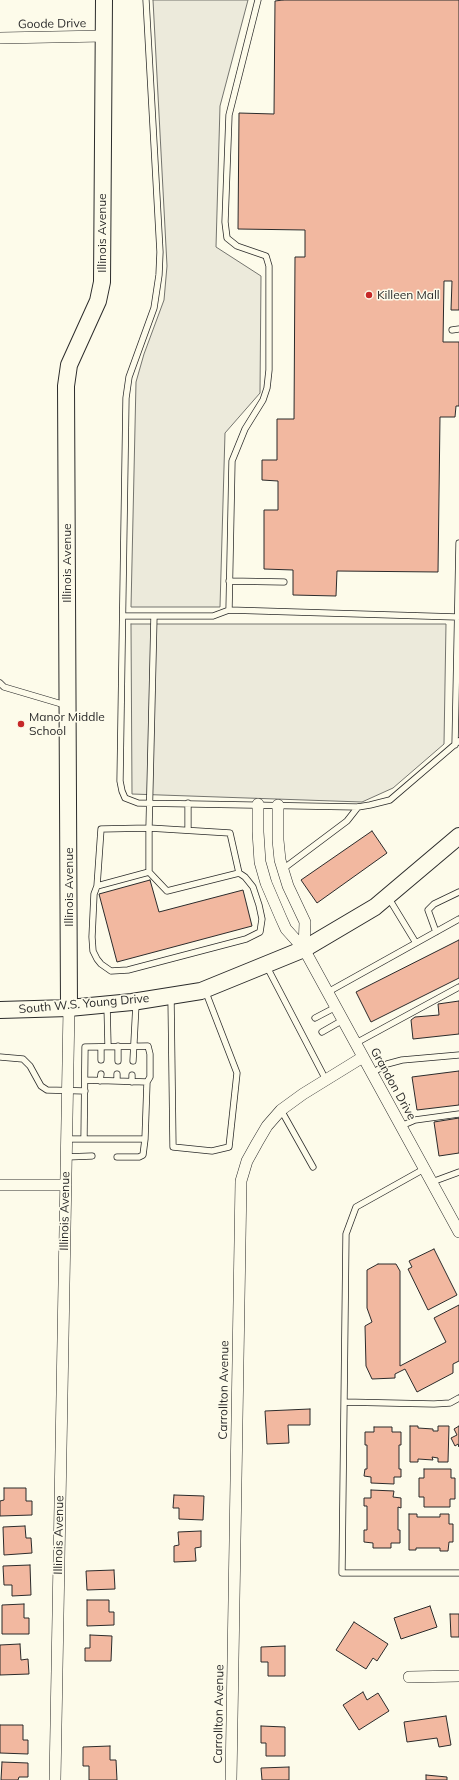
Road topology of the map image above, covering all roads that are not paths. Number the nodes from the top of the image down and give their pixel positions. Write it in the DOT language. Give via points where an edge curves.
graph roads {
  1 [pos="104,0"];
  2 [pos="146,0"];
  3 [pos="258,0"];
  4 [pos="104,36"];
  5 [pos="0,38"];
  6 [pos="452,330"];
  7 [pos="459,330"];
  8 [pos="459,543"];
  9 [pos="229,581"];
  10 [pos="284,582"];
  11 [pos="229,610"];
  12 [pos="123,616"];
  13 [pos="154,616"];
  14 [pos="457,617"];
  15 [pos="1,687"];
  16 [pos="68,705"];
  17 [pos="457,743"];
  18 [pos="150,803"];
  19 [pos="188,803"];
  20 [pos="258,804"];
  21 [pos="278,805"];
  22 [pos="358,807"];
  23 [pos="149,828"];
  24 [pos="188,830"];
  25 [pos="459,836"];
  26 [pos="283,869"];
  27 [pos="149,872"];
  28 [pos="239,873"];
  29 [pos="98,886"];
  30 [pos="459,892"];
  31 [pos="388,896"];
  32 [pos="459,919"];
  33 [pos="436,932"];
  34 [pos="416,943"];
  35 [pos="304,949"];
  36 [pos="266,964"];
  37 [pos="459,988"];
  38 [pos="205,989"];
  39 [pos="328,992"];
  40 [pos="170,996"];
  41 [pos="136,1002"];
  42 [pos="107,1004"];
  43 [pos="336,1007"];
  44 [pos="69,1008"];
  45 [pos="0,1010"];
  46 [pos="315,1018"];
  47 [pos="343,1020"];
  48 [pos="322,1032"];
  49 [pos="356,1043"];
  50 [pos="108,1046"];
  51 [pos="118,1046"];
  52 [pos="134,1046"];
  53 [pos="101,1047"];
  54 [pos="459,1055"];
  55 [pos="0,1057"];
  56 [pos="363,1057"];
  57 [pos="101,1060"];
  58 [pos="133,1060"];
  59 [pos="118,1061"];
  60 [pos="372,1073"];
  61 [pos="101,1074"];
  62 [pos="117,1074"];
  63 [pos="132,1075"];
  64 [pos="85,1080"];
  65 [pos="326,1080"];
  66 [pos="100,1081"];
  67 [pos="117,1081"];
  68 [pos="132,1082"];
  69 [pos="146,1082"];
  70 [pos="68,1090"];
  71 [pos="85,1091"];
  72 [pos="281,1110"];
  73 [pos="459,1114"];
  74 [pos="401,1126"];
  75 [pos="67,1139"];
  76 [pos="84,1139"];
  77 [pos="145,1139"];
  78 [pos="92,1156"];
  79 [pos="66,1157"];
  80 [pos="117,1157"];
  81 [pos="313,1167"];
  82 [pos="424,1169"];
  83 [pos="459,1172"];
  84 [pos="432,1182"];
  85 [pos="0,1185"];
  86 [pos="66,1185"];
  87 [pos="459,1232"];
  88 [pos="459,1398"];
  89 [pos="344,1402"];
  90 [pos="459,1573"];
  91 [pos="459,1676"];
  92 [pos="410,1677"];
  93 [pos="55,1780"];
  94 [pos="230,1780"];
  1 -- 4 [label="street, Illinois Avenue"];
  2 -- 12 [label="lane" via="160,252 154,308 129,377 126,398"];
  3 -- 9 [label="lane" via="229,115 225,222 227,238 237,246 266,256 269,266 269,370 263,400 245,430 232,461"];
  4 -- 5 [label="street, Goode Drive"];
  4 -- 16 [label="street, Illinois Avenue" via="102,282 98,301 69,365 66,386"];
  6 -- 7 [label="lane"];
  8 -- 14 [label="lane"];
  9 -- 10 [label="lane"];
  9 -- 11 [label="lane"];
  11 -- 13 [label="lane" via="214,616"];
  11 -- 14 [label="lane"];
  12 -- 13 [label="lane"];
  12 -- 18 [label="lane" via="120,781 125,798 138,803"];
  13 -- 18 [label="lane"];
  14 -- 17 [label="lane"];
  15 -- 16 [label="lane"];
  16 -- 44 [label="street, Illinois Avenue"];
  17 -- 22 [label="lane" via="390,800"];
  18 -- 19 [label="lane"];
  18 -- 23 [label="lane"];
  19 -- 20 [label="lane"];
  19 -- 24 [label="lane"];
  20 -- 21 [label="lane"];
  20 -- 35 [label="street, Grandon Drive" via="260,862 266,883 286,929"];
  21 -- 22 [label="lane"];
  21 -- 26 [label="street" via="278,840"];
  22 -- 26 [label="lane" via="347,821"];
  23 -- 24 [label="lane"];
  23 -- 27 [label="lane"];
  23 -- 29 [label="lane" via="101,829"];
  24 -- 28 [label="lane" via="230,833"];
  25 -- 31 [label="street, South W.S. Young Drive"];
  26 -- 35 [label="street" via="305,922"];
  27 -- 28 [label="lane" via="167,891"];
  27 -- 29 [label="lane"];
  28 -- 29 [label="lane" via="253,887 262,919 260,932 246,939 128,970 111,971 101,964 93,951 94,894"];
  30 -- 33 [label="lane" via="434,904 428,910"];
  31 -- 34 [label="lane"];
  31 -- 35 [label="street, South W.S. Young Drive" via="375,907"];
  32 -- 33 [label="lane"];
  33 -- 34 [label="lane"];
  34 -- 39 [label="lane"];
  35 -- 36 [label="street, South W.S. Young Drive"];
  35 -- 39 [label="street, Grandon Drive"];
  36 -- 38 [label="street, South W.S. Young Drive"];
  36 -- 65 [label="lane" via="308,1039"];
  37 -- 49 [label="lane"];
  38 -- 40 [label="street, South W.S. Young Drive"];
  38 -- 40 [label="lane" via="238,1072 229,1147 212,1151 172,1146"];
  39 -- 43 [label="street, Grandon Drive"];
  40 -- 41 [label="street, South W.S. Young Drive"];
  41 -- 42 [label="street, South W.S. Young Drive"];
  41 -- 52 [label="lane"];
  42 -- 44 [label="street, South W.S. Young Drive"];
  42 -- 50 [label="lane"];
  43 -- 46 [label="lane"];
  43 -- 47 [label="street, Grandon Drive"];
  44 -- 45 [label="street, South W.S. Young Drive"];
  44 -- 70 [label="street, Illinois Avenue"];
  47 -- 48 [label="lane"];
  47 -- 49 [label="street, Grandon Drive"];
  49 -- 56 [label="street, Grandon Drive"];
  50 -- 51 [label="lane"];
  50 -- 53 [label="lane"];
  51 -- 52 [label="lane"];
  51 -- 59 [label="lane"];
  52 -- 58 [label="lane"];
  52 -- 69 [label="lane" via="148,1046 150,1077"];
  53 -- 57 [label="lane"];
  53 -- 64 [label="lane" via="85,1046"];
  54 -- 60 [label="lane" via="402,1060 387,1064"];
  55 -- 70 [label="lane" via="23,1059 41,1086 47,1090"];
  56 -- 60 [label="street, Grandon Drive"];
  56 -- 65 [label="street, Carrollton Avenue"];
  60 -- 74 [label="street, Grandon Drive"];
  61 -- 66 [label="lane"];
  62 -- 67 [label="lane"];
  63 -- 68 [label="lane"];
  64 -- 66 [label="lane"];
  64 -- 71 [label="lane"];
  65 -- 72 [label="street, Carrollton Avenue"];
  66 -- 67 [label="lane"];
  67 -- 68 [label="lane"];
  68 -- 69 [label="lane"];
  69 -- 77 [label="lane"];
  70 -- 71 [label="lane"];
  70 -- 75 [label="street, Illinois Avenue"];
  71 -- 76 [label="lane"];
  72 -- 81 [label="lane"];
  72 -- 94 [label="street, Carrollton Avenue" via="256,1143 241,1181"];
  73 -- 74 [label="lane" via="415,1120"];
  74 -- 82 [label="street, Grandon Drive"];
  75 -- 76 [label="lane"];
  75 -- 79 [label="street, Illinois Avenue"];
  76 -- 77 [label="lane"];
  77 -- 80 [label="lane" via="143,1154 139,1157"];
  78 -- 79 [label="lane"];
  79 -- 86 [label="street, Illinois Avenue"];
  82 -- 84 [label="street, Grandon Drive"];
  82 -- 89 [label="lane" via="356,1207 346,1234"];
  83 -- 84 [label="lane"];
  84 -- 87 [label="street, Grandon Drive"];
  85 -- 86 [label="street"];
  86 -- 93 [label="street, Illinois Avenue"];
  88 -- 89 [label="lane" via="450,1403 434,1404"];
  89 -- 90 [label="lane" via="342,1573"];
  91 -- 92 [label="street"];
}
